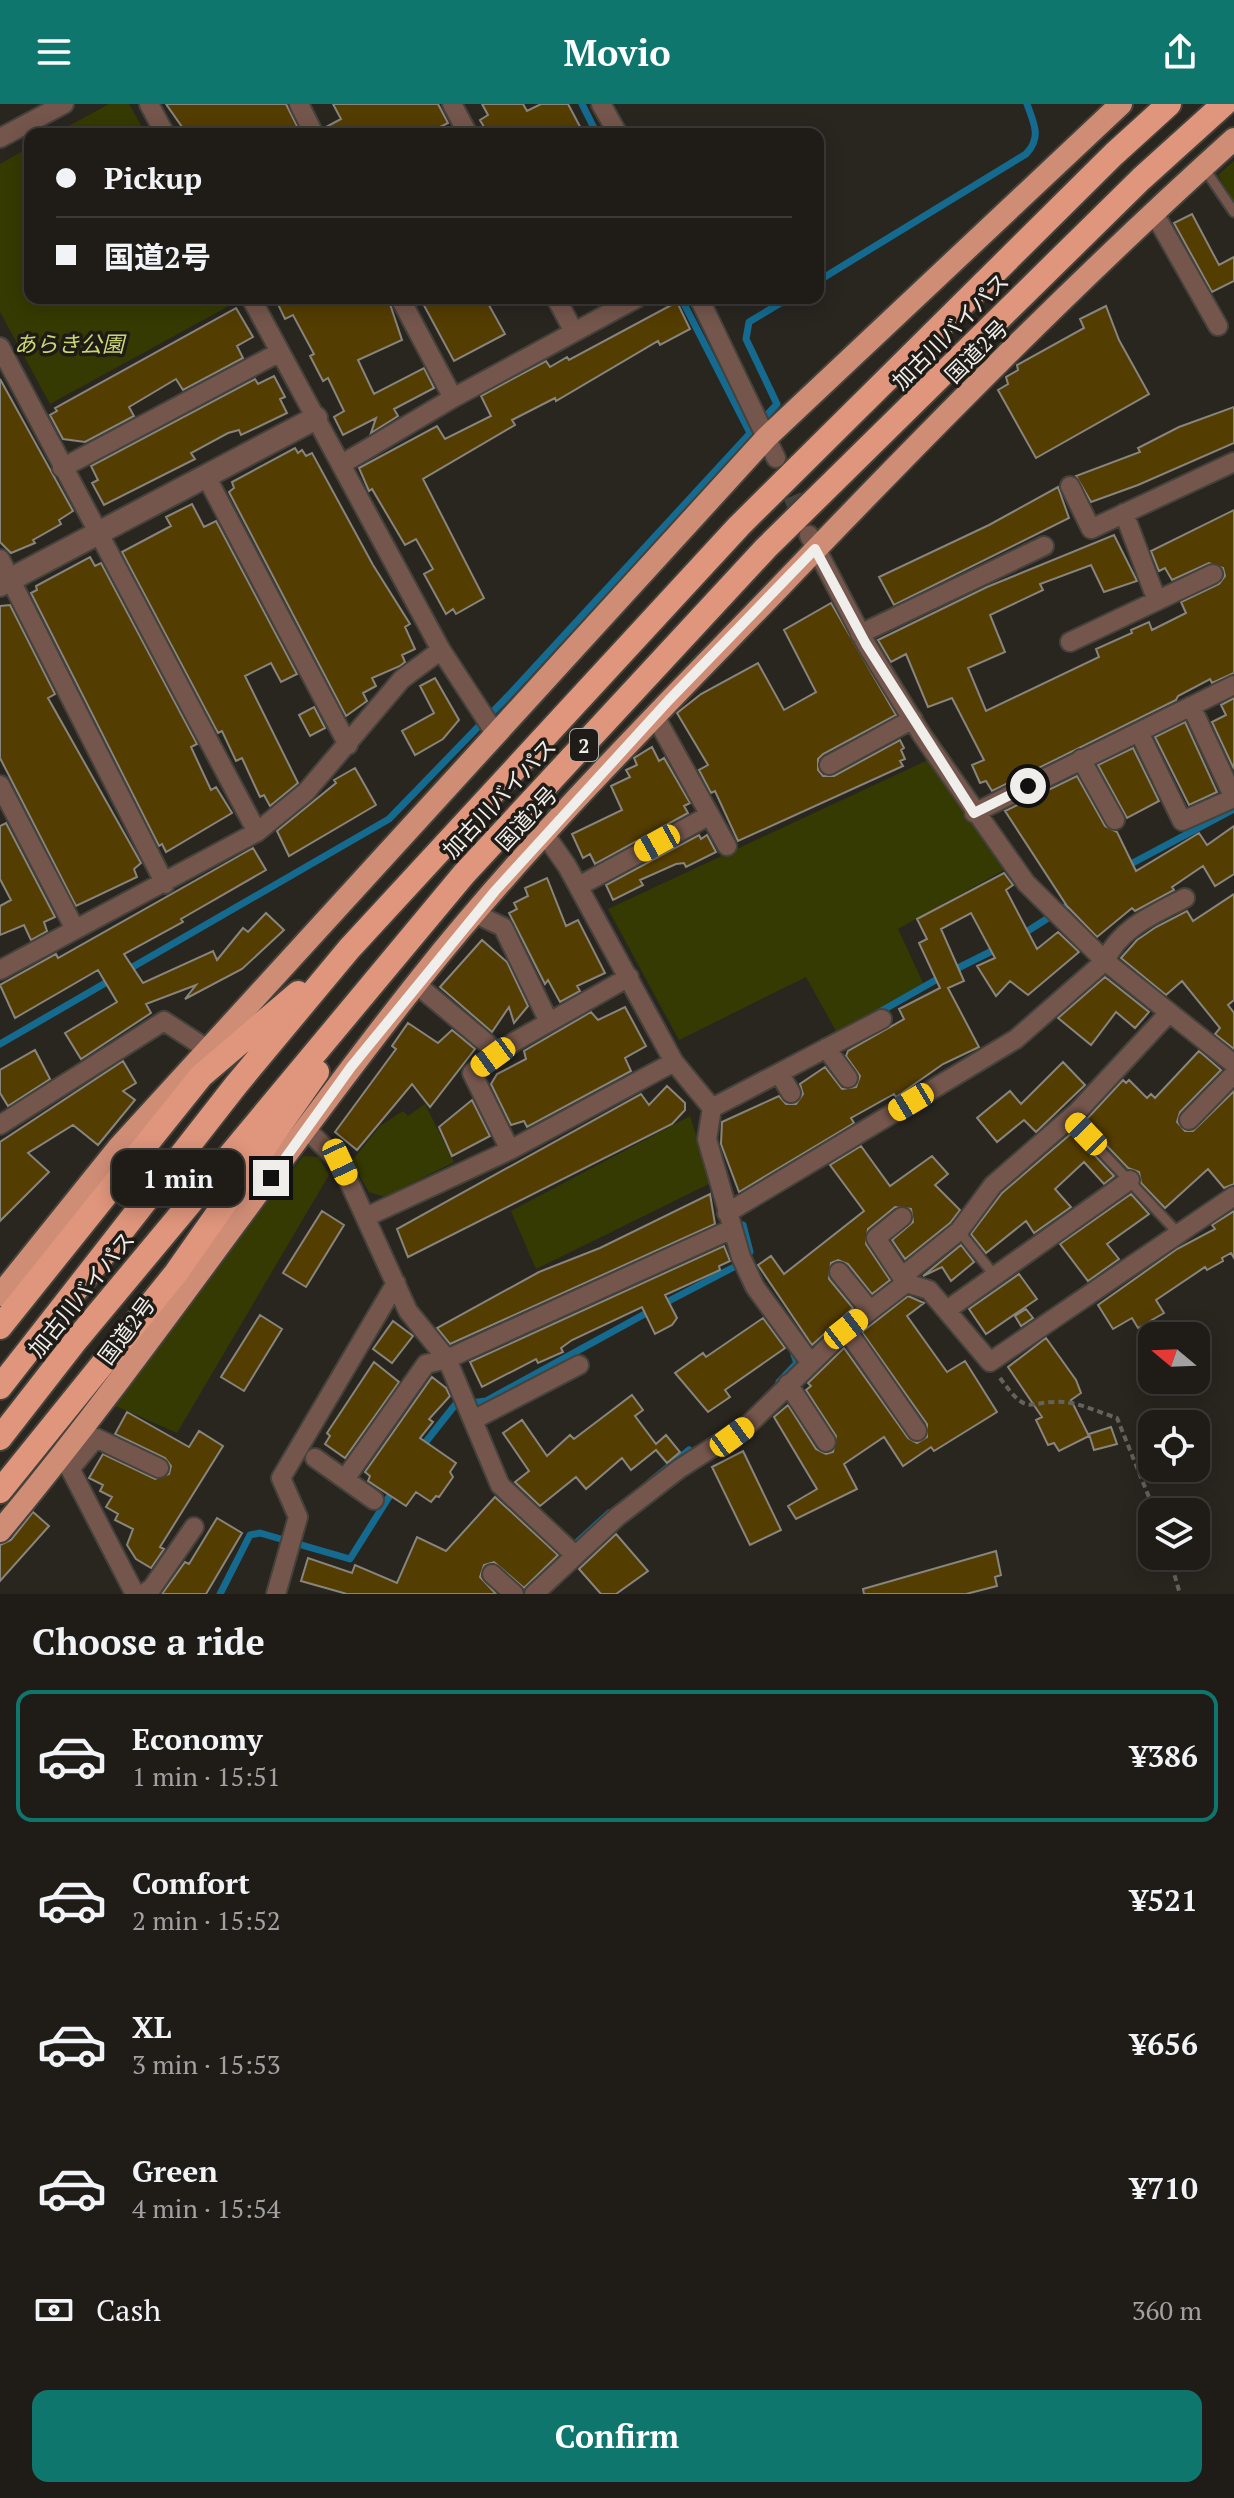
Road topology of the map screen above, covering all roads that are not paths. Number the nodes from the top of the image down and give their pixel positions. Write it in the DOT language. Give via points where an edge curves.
graph roads {
  1 [pos="64,104"];
  2 [pos="149,104"];
  3 [pos="299,104"];
  4 [pos="452,104"];
  5 [pos="601,104"];
  6 [pos="1121,104"];
  7 [pos="1169,104"];
  8 [pos="1224,104"];
  9 [pos="28,112"];
  10 [pos="162,128"];
  11 [pos="311,128"];
  12 [pos="465,128"];
  13 [pos="615,128"];
  14 [pos="0,138"];
  15 [pos="1234,139"];
  16 [pos="1203,167"];
  17 [pos="1234,212"];
  18 [pos="1154,213"];
  19 [pos="254,304"];
  20 [pos="403,304"];
  21 [pos="559,304"];
  22 [pos="626,304"];
  23 [pos="702,304"];
  24 [pos="1218,326"];
  25 [pos="574,332"];
  26 [pos="0,347"];
  27 [pos="280,352"];
  28 [pos="453,398"];
  29 [pos="316,418"];
  30 [pos="770,443"];
  31 [pos="1234,462"];
  32 [pos="342,464"];
  33 [pos="62,468"];
  34 [pos="207,478"];
  35 [pos="1070,486"];
  36 [pos="1124,513"];
  37 [pos="97,534"];
  38 [pos="812,542"];
  39 [pos="1044,546"];
  40 [pos="0,559"];
  41 [pos="1213,574"];
  42 [pos="6,582"];
  43 [pos="1157,601"];
  44 [pos="860,634"];
  45 [pos="1070,642"];
  46 [pos="441,650"];
  47 [pos="1234,685"];
  48 [pos="1191,706"];
  49 [pos="655,716"];
  50 [pos="913,719"];
  51 [pos="493,729"];
  52 [pos="1139,732"];
  53 [pos="348,745"];
  54 [pos="1081,759"];
  55 [pos="829,765"];
  56 [pos="0,785"];
  57 [pos="1234,798"];
  58 [pos="974,813"];
  59 [pos="710,815"];
  60 [pos="1115,820"];
  61 [pos="257,832"];
  62 [pos="546,836"];
  63 [pos="727,846"];
  64 [pos="464,874"];
  65 [pos="165,884"];
  66 [pos="579,886"];
  67 [pos="1185,898"];
  68 [pos="476,914"];
  69 [pos="75,929"];
  70 [pos="349,949"];
  71 [pos="1105,961"];
  72 [pos="0,970"];
  73 [pos="629,977"];
  74 [pos="416,984"];
  75 [pos="1168,1014"];
  76 [pos="882,1019"];
  77 [pos="549,1022"];
  78 [pos="489,1045"];
  79 [pos="826,1048"];
  80 [pos="207,1049"];
  81 [pos="674,1062"];
  82 [pos="1234,1064"];
  83 [pos="779,1073"];
  84 [pos="1234,1074"];
  85 [pos="848,1078"];
  86 [pos="791,1093"];
  87 [pos="712,1108"];
  88 [pos="1070,1118"];
  89 [pos="1189,1120"];
  90 [pos="0,1125"];
  91 [pos="306,1129"];
  92 [pos="510,1150"];
  93 [pos="1130,1180"];
  94 [pos="1234,1196"];
  95 [pos="366,1217"];
  96 [pos="902,1217"];
  97 [pos="730,1221"];
  98 [pos="959,1231"];
  99 [pos="1178,1233"];
  100 [pos="839,1272"];
  101 [pos="995,1276"];
  102 [pos="396,1283"];
  103 [pos="906,1283"];
  104 [pos="0,1295"];
  105 [pos="870,1310"];
  106 [pos="947,1310"];
  107 [pos="0,1327"];
  108 [pos="846,1329"];
  109 [pos="447,1359"];
  110 [pos="810,1362"];
  111 [pos="579,1365"];
  112 [pos="788,1384"];
  113 [pos="0,1387"];
  114 [pos="473,1420"];
  115 [pos="917,1431"];
  116 [pos="0,1438"];
  117 [pos="826,1442"];
  118 [pos="315,1458"];
  119 [pos="66,1462"];
  120 [pos="159,1468"];
  121 [pos="345,1479"];
  122 [pos="0,1491"];
  123 [pos="374,1500"];
  124 [pos="194,1527"];
  125 [pos="0,1531"];
  126 [pos="575,1555"];
  127 [pos="492,1574"];
  128 [pos="135,1594"];
  129 [pos="143,1594"];
  130 [pos="276,1594"];
  131 [pos="514,1594"];
  132 [pos="534,1594"];
  1 -- 9 [label="street"];
  2 -- 10 [label="street"];
  3 -- 11 [label="street"];
  4 -- 12 [label="street"];
  5 -- 13 [label="street"];
  6 -- 30 [label="highway"];
  7 -- 70 [label="highway, 加古川バイパス / 2" via="739,526"];
  8 -- 64 [label="highway, 加古川バイパス / 2" via="766,548"];
  9 -- 14 [label="street"];
  15 -- 16 [label="highway, 国道2号 / 2"];
  16 -- 17 [label="lane"];
  16 -- 18 [label="highway, 国道2号 / 2"];
  18 -- 24 [label="street"];
  18 -- 38 [label="highway, 国道2号 / 2"];
  19 -- 27 [label="street"];
  20 -- 28 [label="street"];
  21 -- 25 [label="street"];
  22 -- 25 [label="street"];
  23 -- 30 [label="street"];
  25 -- 28 [label="street"];
  26 -- 33 [label="street"];
  27 -- 29 [label="street"];
  27 -- 33 [label="street"];
  28 -- 32 [label="street"];
  29 -- 32 [label="street"];
  29 -- 34 [label="street"];
  30 -- 51 [label="highway"];
  31 -- 36 [label="street"];
  32 -- 46 [label="street"];
  33 -- 37 [label="street"];
  34 -- 37 [label="street"];
  34 -- 53 [label="street"];
  35 -- 36 [label="street" via="1091,529"];
  36 -- 43 [label="street"];
  37 -- 42 [label="street"];
  37 -- 61 [label="street"];
  38 -- 44 [label="street"];
  38 -- 49 [label="highway, 国道2号 / 2"];
  39 -- 44 [label="street"];
  40 -- 42 [label="street"];
  41 -- 43 [label="street"];
  42 -- 65 [label="street"];
  43 -- 45 [label="street"];
  44 -- 50 [label="street"];
  46 -- 51 [label="street"];
  46 -- 53 [label="street" via="402,679"];
  47 -- 48 [label="street"];
  48 -- 52 [label="street"];
  48 -- 57 [label="street"];
  49 -- 59 [label="street"];
  49 -- 62 [label="highway, 国道2号 / 2"];
  50 -- 55 [label="street"];
  50 -- 58 [label="street"];
  51 -- 80 [label="highway"];
  52 -- 54 [label="street"];
  52 -- 57 [label="street" via="1182,821"];
  53 -- 61 [label="street" via="306,792"];
  54 -- 58 [label="street"];
  54 -- 60 [label="street"];
  56 -- 69 [label="street"];
  58 -- 71 [label="street" via="1026,883"];
  59 -- 63 [label="street"];
  59 -- 66 [label="street"];
  61 -- 65 [label="street"];
  62 -- 66 [label="street"];
  62 -- 68 [label="highway, 国道2号 / 2"];
  64 -- 116 [label="highway, 加古川バイパス / 2"];
  64 -- 122 [label="highway" via="176,1273"];
  65 -- 69 [label="street"];
  66 -- 73 [label="street"];
  67 -- 71 [label="street" via="1132,925"];
  68 -- 74 [label="highway, 国道2号 / 2"];
  68 -- 77 [label="street" via="503,927"];
  69 -- 72 [label="street"];
  70 -- 107 [label="highway" via="201,1076"];
  70 -- 113 [label="highway, 加古川バイパス / 2"];
  71 -- 75 [label="street"];
  71 -- 97 [label="street" via="1016,1039"];
  73 -- 77 [label="street"];
  73 -- 81 [label="street"];
  74 -- 78 [label="street"];
  74 -- 91 [label="highway, 国道2号 / 2"];
  75 -- 82 [label="street"];
  75 -- 88 [label="street"];
  76 -- 79 [label="street"];
  77 -- 92 [label="street" via="472,1073"];
  79 -- 83 [label="street"];
  79 -- 85 [label="street"];
  80 -- 90 [label="street" via="164,1021"];
  80 -- 104 [label="highway" via="119,1147"];
  81 -- 87 [label="street"];
  81 -- 92 [label="street"];
  83 -- 86 [label="street"];
  83 -- 87 [label="street"];
  84 -- 89 [label="street"];
  87 -- 97 [label="street" via="707,1139"];
  88 -- 93 [label="lane"];
  88 -- 98 [label="street" via="993,1185"];
  91 -- 95 [label="street" via="340,1162"];
  91 -- 119 [label="highway, 国道2号 / 2"];
  92 -- 95 [label="street"];
  93 -- 99 [label="lane"];
  93 -- 101 [label="street"];
  94 -- 99 [label="street"];
  95 -- 102 [label="street"];
  96 -- 103 [label="street" via="876,1238"];
  97 -- 109 [label="street"];
  97 -- 110 [label="street" via="755,1287"];
  98 -- 101 [label="lane"];
  98 -- 103 [label="street" via="909,1271"];
  99 -- 106 [label="street" via="990,1362"];
  100 -- 105 [label="street"];
  101 -- 106 [label="street"];
  102 -- 109 [label="street" via="408,1311"];
  102 -- 130 [label="street" via="281,1478 298,1517"];
  103 -- 105 [label="street"];
  103 -- 106 [label="street" via="929,1290"];
  105 -- 108 [label="street"];
  108 -- 110 [label="street"];
  108 -- 115 [label="street"];
  109 -- 114 [label="street"];
  109 -- 121 [label="street" via="426,1364"];
  110 -- 112 [label="street"];
  111 -- 114 [label="street"];
  112 -- 117 [label="street"];
  112 -- 126 [label="street" via="749,1424 679,1469"];
  114 -- 126 [label="street" via="500,1485"];
  118 -- 121 [label="street"];
  119 -- 120 [label="street" via="96,1438"];
  119 -- 125 [label="highway, 国道2号 / 2"];
  119 -- 128 [label="street"];
  121 -- 123 [label="street"];
  124 -- 129 [label="street"];
  126 -- 132 [label="street"];
  127 -- 131 [label="street"];
}
